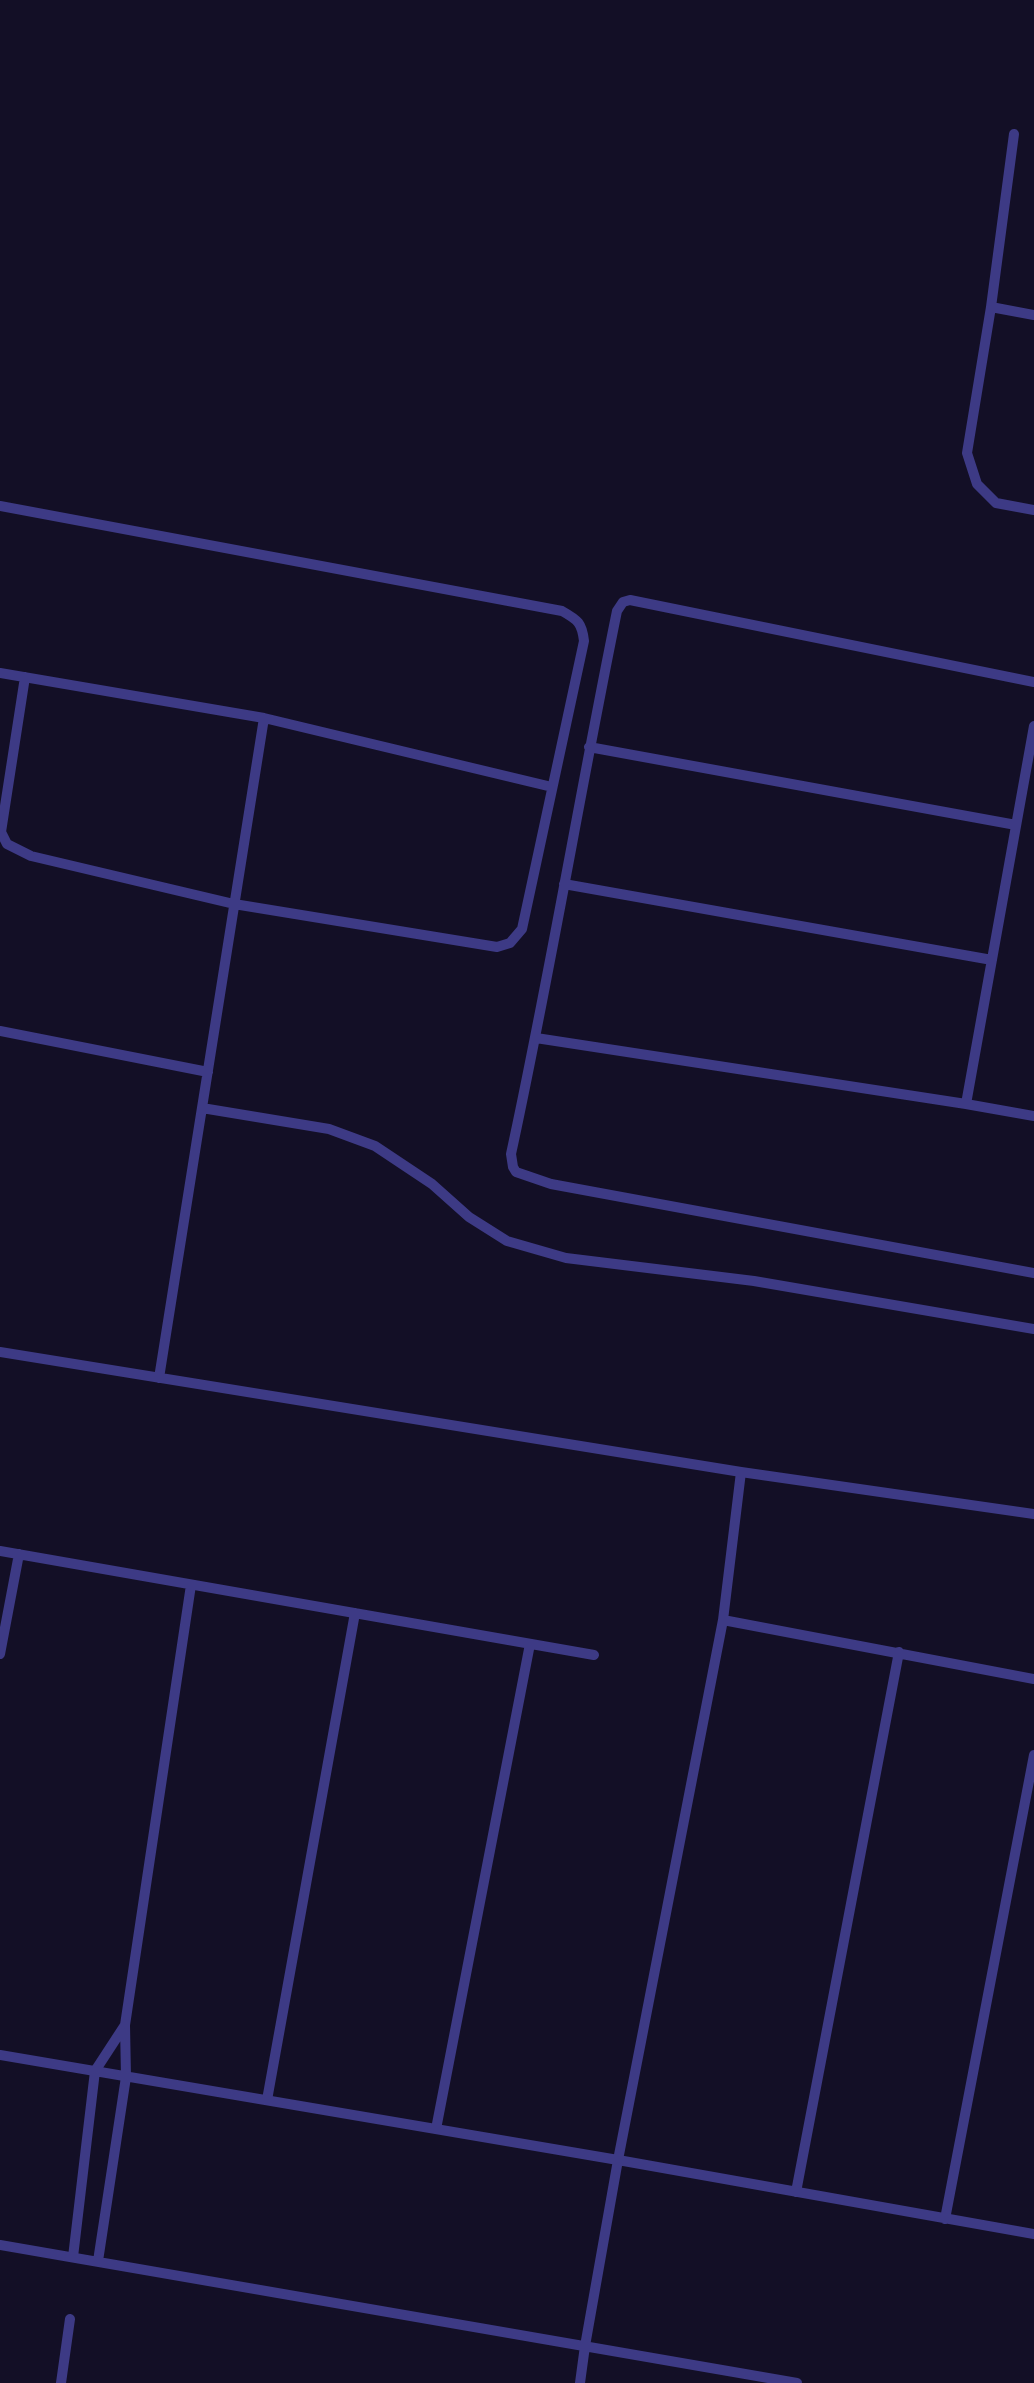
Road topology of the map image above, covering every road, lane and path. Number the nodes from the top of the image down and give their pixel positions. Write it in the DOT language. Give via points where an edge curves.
graph roads {
  1 [pos="1014,134"];
  2 [pos="991,307"];
  3 [pos="1034,315"];
  4 [pos="0,506"];
  5 [pos="1034,510"];
  6 [pos="0,673"];
  7 [pos="25,677"];
  8 [pos="1034,682"];
  9 [pos="264,718"];
  10 [pos="1034,726"];
  11 [pos="589,747"];
  12 [pos="552,787"];
  13 [pos="1016,825"];
  14 [pos="564,884"];
  15 [pos="234,904"];
  16 [pos="992,960"];
  17 [pos="0,1032"];
  18 [pos="536,1038"];
  19 [pos="208,1072"];
  20 [pos="966,1104"];
  21 [pos="202,1108"];
  22 [pos="1034,1116"];
  23 [pos="1034,1273"];
  24 [pos="1034,1329"];
  25 [pos="0,1352"];
  26 [pos="159,1378"];
  27 [pos="741,1472"];
  28 [pos="1034,1514"];
  29 [pos="0,1551"];
  30 [pos="19,1554"];
  31 [pos="191,1585"];
  32 [pos="355,1613"];
  33 [pos="723,1620"];
  34 [pos="530,1644"];
  35 [pos="899,1652"];
  36 [pos="0,1654"];
  37 [pos="594,1655"];
  38 [pos="1034,1679"];
  39 [pos="1034,1755"];
  40 [pos="125,2025"];
  41 [pos="0,2055"];
  42 [pos="95,2071"];
  43 [pos="126,2077"];
  44 [pos="267,2100"];
  45 [pos="436,2129"];
  46 [pos="618,2160"];
  47 [pos="796,2192"];
  48 [pos="946,2219"];
  49 [pos="1034,2234"];
  50 [pos="0,2245"];
  51 [pos="73,2257"];
  52 [pos="98,2261"];
  53 [pos="70,2319"];
  54 [pos="585,2346"];
  55 [pos="61,2383"];
  56 [pos="580,2383"];
  57 [pos="797,2383"];
  1 -- 2 [label="street"];
  2 -- 3 [label="street"];
  2 -- 5 [label="street" via="967,453 977,484 996,503"];
  4 -- 12 [label="street" via="562,611 583,627 584,641"];
  6 -- 7 [label="street"];
  7 -- 9 [label="street"];
  7 -- 15 [label="street" via="1,832 7,844 31,856"];
  8 -- 11 [label="street" via="630,600 623,602 617,611"];
  9 -- 12 [label="street"];
  9 -- 15 [label="street"];
  10 -- 13 [label="street"];
  11 -- 13 [label="street"];
  11 -- 14 [label="street"];
  12 -- 15 [label="street" via="522,929 510,944 497,947"];
  13 -- 16 [label="street"];
  14 -- 16 [label="street"];
  14 -- 18 [label="street"];
  15 -- 19 [label="street"];
  16 -- 20 [label="street"];
  17 -- 19 [label="street"];
  18 -- 20 [label="street"];
  18 -- 23 [label="street" via="511,1154 516,1172 551,1184"];
  19 -- 21 [label="street"];
  20 -- 22 [label="street"];
  21 -- 24 [label="street" via="328,1129 375,1146 432,1184 469,1217 507,1241 566,1258 754,1281"];
  21 -- 26 [label="street"];
  25 -- 26 [label="street"];
  26 -- 27 [label="street"];
  27 -- 28 [label="street"];
  27 -- 33 [label="street"];
  29 -- 30 [label="street"];
  30 -- 31 [label="street"];
  30 -- 36 [label="street"];
  31 -- 32 [label="street"];
  31 -- 40 [label="street"];
  32 -- 34 [label="street"];
  32 -- 44 [label="street"];
  33 -- 35 [label="street"];
  33 -- 46 [label="street"];
  34 -- 37 [label="street"];
  34 -- 45 [label="street"];
  35 -- 38 [label="street"];
  35 -- 47 [label="street"];
  39 -- 48 [label="street"];
  40 -- 42 [label="street"];
  40 -- 43 [label="street"];
  41 -- 42 [label="street"];
  42 -- 43 [label="street"];
  42 -- 51 [label="street"];
  43 -- 44 [label="street"];
  43 -- 52 [label="street"];
  44 -- 45 [label="street"];
  45 -- 46 [label="street"];
  46 -- 47 [label="street"];
  46 -- 54 [label="street"];
  47 -- 48 [label="street"];
  48 -- 49 [label="street"];
  50 -- 51 [label="street"];
  51 -- 52 [label="street"];
  52 -- 54 [label="street"];
  53 -- 55 [label="street"];
  54 -- 56 [label="street"];
  54 -- 57 [label="street"];
}
